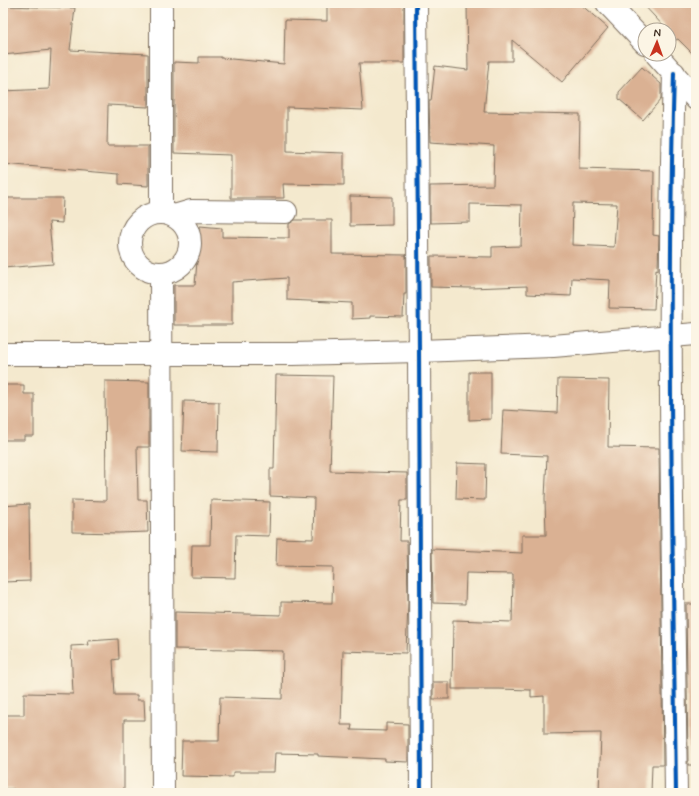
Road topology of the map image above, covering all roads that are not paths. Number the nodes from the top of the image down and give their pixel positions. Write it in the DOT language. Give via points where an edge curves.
graph roads {
  1 [pos="161,3"];
  2 [pos="416,3"];
  3 [pos="607,3"];
  4 [pos="637,35"];
  5 [pos="664,62"];
  6 [pos="674,73"];
  7 [pos="696,99"];
  8 [pos="286,212"];
  9 [pos="167,214"];
  10 [pos="161,274"];
  11 [pos="696,334"];
  12 [pos="671,336"];
  13 [pos="419,351"];
  14 [pos="3,354"];
  15 [pos="160,354"];
  16 [pos="163,793"];
  17 [pos="421,793"];
  18 [pos="676,793"];
  1 -- 9 [label="street"];
  2 -- 13 [label="street"];
  3 -- 4 [label="street"];
  5 -- 6 [label="street"];
  6 -- 7 [label="street"];
  6 -- 12 [label="street"];
  8 -- 9 [label="street" via="191,210"];
  9 -- 10 [label="street" via="183,223 189,232 190,253 176,270"];
  9 -- 10 [label="street" via="146,216 132,232 129,246 138,266 147,272"];
  10 -- 15 [label="street"];
  11 -- 12 [label="street"];
  12 -- 13 [label="street" via="553,346"];
  12 -- 18 [label="street"];
  13 -- 15 [label="street"];
  13 -- 17 [label="street"];
  14 -- 15 [label="street"];
  15 -- 16 [label="street"];
}
